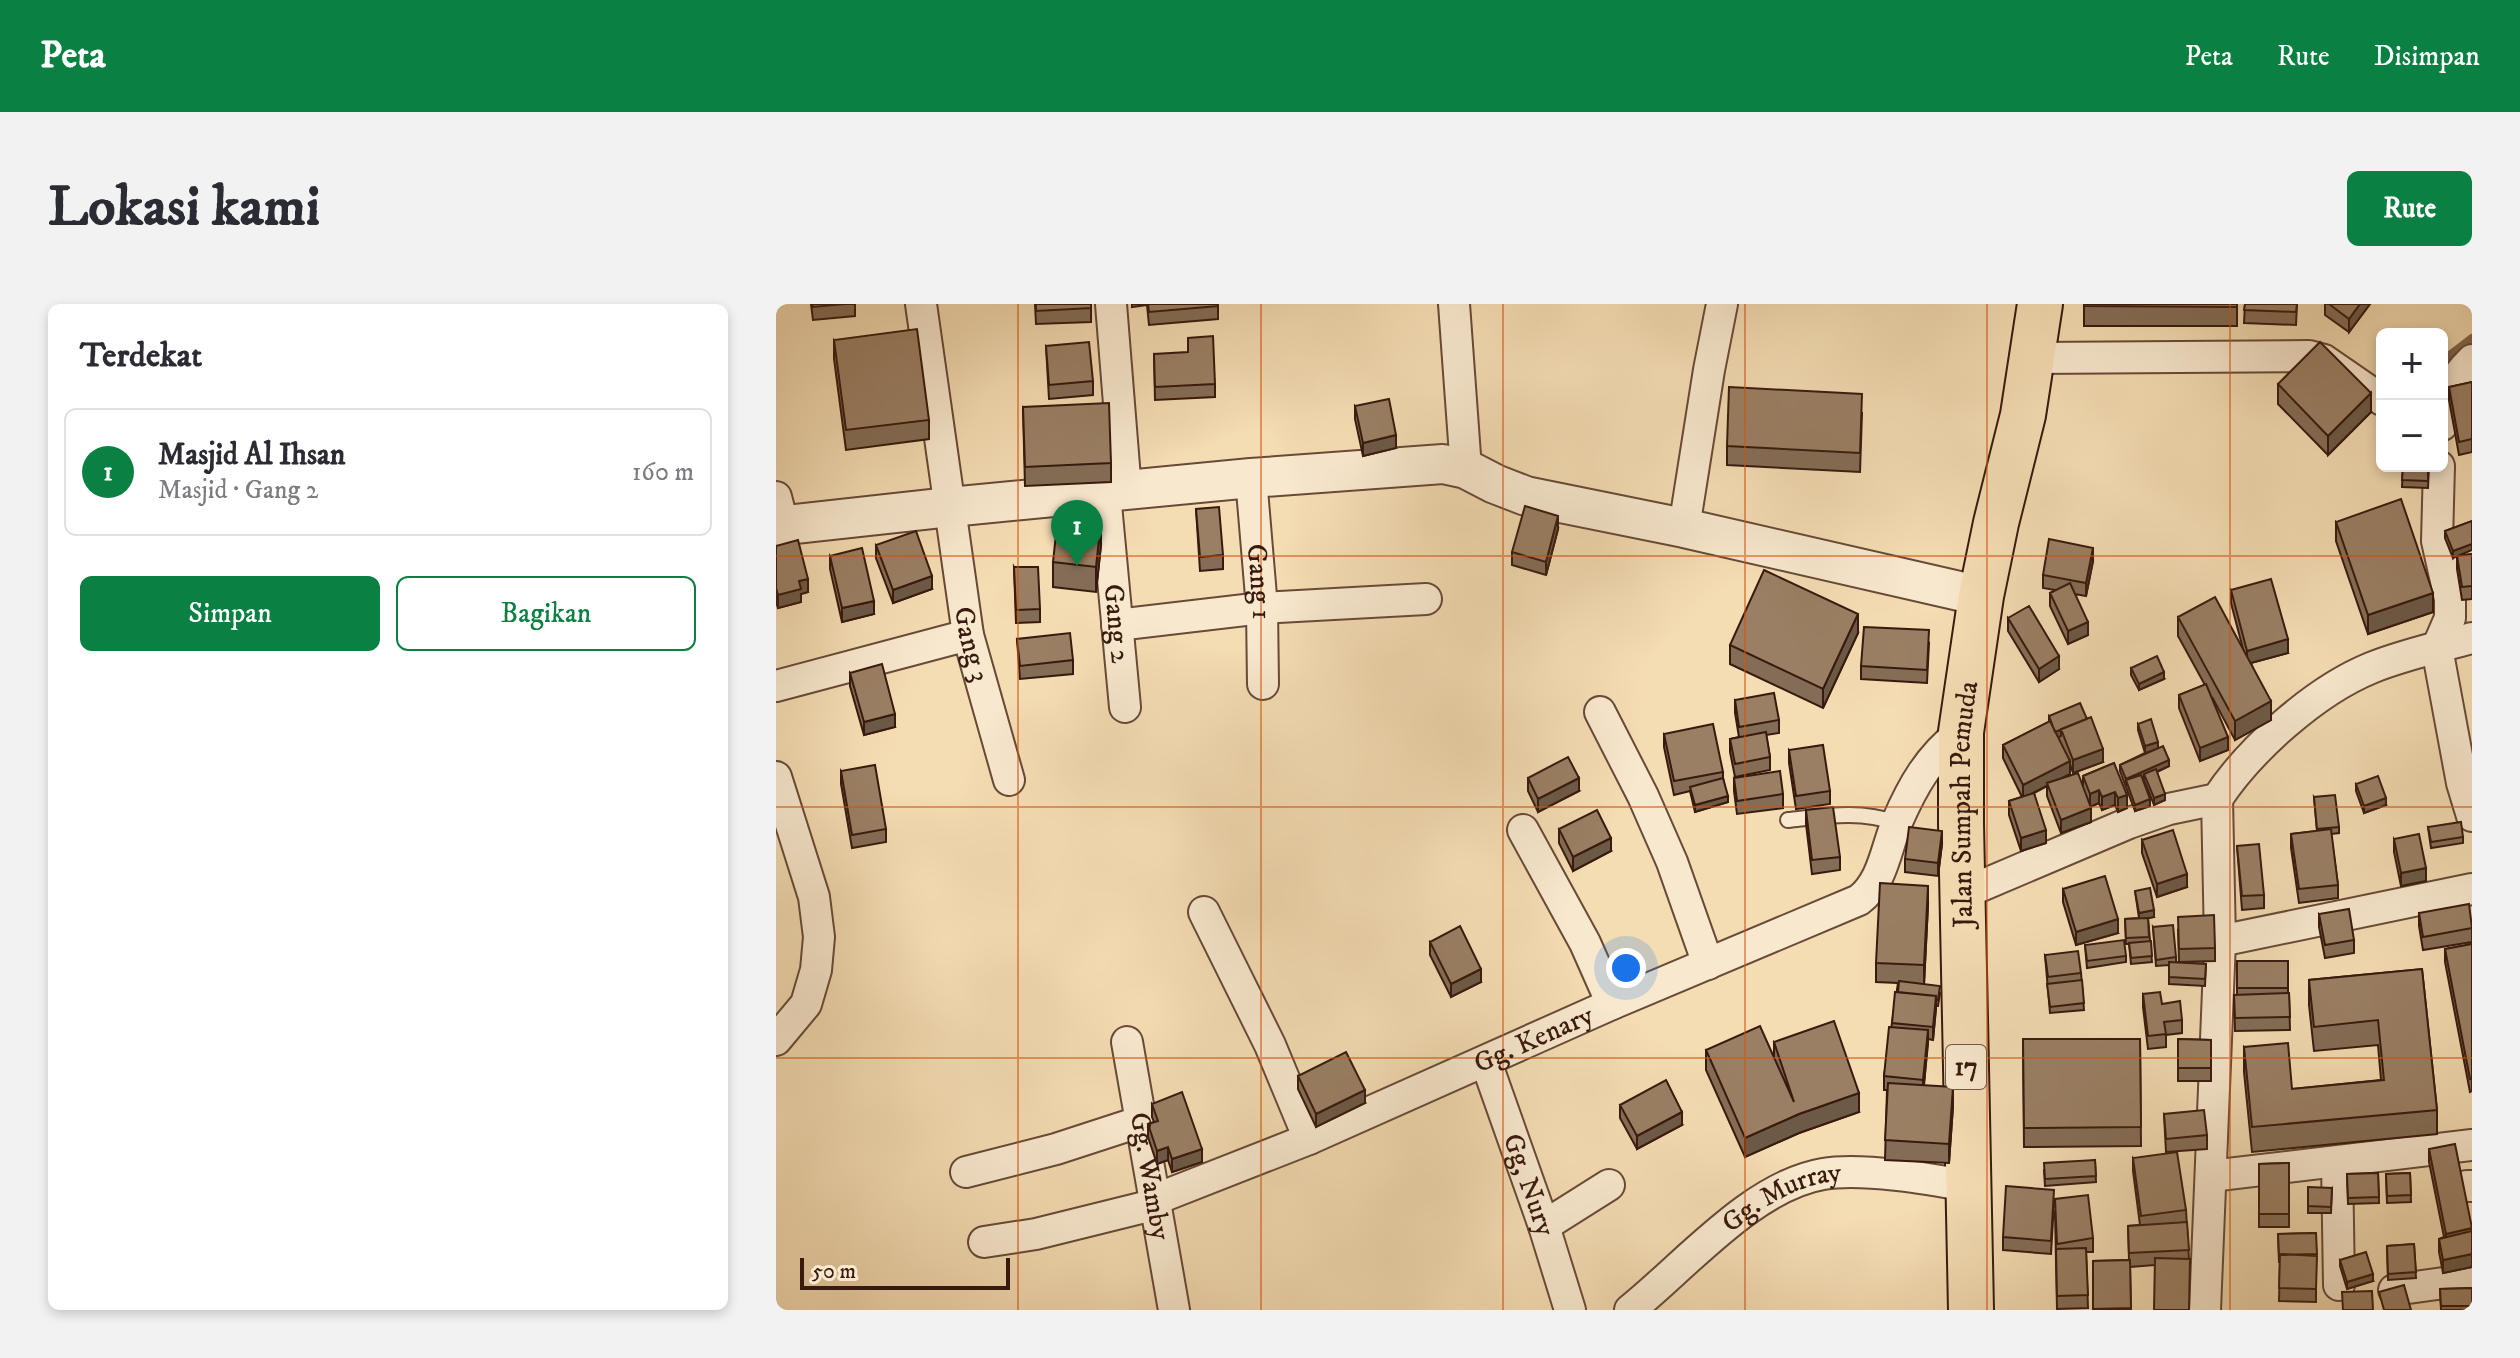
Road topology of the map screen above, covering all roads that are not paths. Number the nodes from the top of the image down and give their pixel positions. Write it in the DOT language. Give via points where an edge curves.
graph roads {
  1 [pos="921,304"];
  2 [pos="1111,304"];
  3 [pos="1454,304"];
  4 [pos="1722,304"];
  5 [pos="2040,304"];
  6 [pos="2034,358"];
  7 [pos="2472,360"];
  8 [pos="2376,395"];
  9 [pos="2447,400"];
  10 [pos="1466,469"];
  11 [pos="2439,472"];
  12 [pos="1251,478"];
  13 [pos="1116,492"];
  14 [pos="950,507"];
  15 [pos="778,516"];
  16 [pos="1684,528"];
  17 [pos="1981,596"];
  18 [pos="1426,599"];
  19 [pos="1262,608"];
  20 [pos="1117,625"];
  21 [pos="968,635"];
  22 [pos="2472,638"];
  23 [pos="2437,648"];
  24 [pos="1263,684"];
  25 [pos="776,686"];
  26 [pos="1125,707"];
  27 [pos="1600,712"];
  28 [pos="1961,748"];
  29 [pos="776,777"];
  30 [pos="1009,780"];
  31 [pos="2217,799"];
  32 [pos="1906,803"];
  33 [pos="2472,816"];
  34 [pos="1788,820"];
  35 [pos="1523,830"];
  36 [pos="2472,889"];
  37 [pos="1962,894"];
  38 [pos="1204,912"];
  39 [pos="2220,941"];
  40 [pos="1708,964"];
  41 [pos="1612,1004"];
  42 [pos="776,1040"];
  43 [pos="1127,1042"];
  44 [pos="1486,1062"];
  45 [pos="1142,1121"];
  46 [pos="1309,1139"];
  47 [pos="2472,1145"];
  48 [pos="2337,1162"];
  49 [pos="966,1172"];
  50 [pos="2211,1176"];
  51 [pos="1609,1185"];
  52 [pos="1969,1186"];
  53 [pos="1156,1202"];
  54 [pos="1544,1226"];
  55 [pos="984,1242"];
  56 [pos="2472,1279"];
  57 [pos="2339,1285"];
  58 [pos="2394,1290"];
  59 [pos="1174,1310"];
  60 [pos="1570,1310"];
  61 [pos="1630,1310"];
  62 [pos="1971,1310"];
  63 [pos="2205,1310"];
  1 -- 14 [label="street, Gang 3"];
  2 -- 13 [label="street, Gang 2"];
  3 -- 10 [label="street"];
  4 -- 16 [label="street"];
  5 -- 6 [label="highway, Jalan Sumpah Pemuda / 17"];
  6 -- 8 [label="street" via="2309,356 2324,360"];
  6 -- 17 [label="highway, Jalan Sumpah Pemuda / 17"];
  7 -- 9 [label="street" via="2458,373"];
  10 -- 12 [label="street" via="1410,465"];
  10 -- 16 [label="street" via="1526,496"];
  11 -- 23 [label="street" via="2437,541 2450,618"];
  12 -- 13 [label="street"];
  12 -- 19 [label="street, Gang 1"];
  13 -- 14 [label="street"];
  13 -- 20 [label="street, Gang 2"];
  14 -- 15 [label="street"];
  14 -- 21 [label="street, Gang 3"];
  16 -- 17 [label="street"];
  17 -- 28 [label="highway, Jalan Sumpah Pemuda / 17"];
  18 -- 19 [label="street"];
  19 -- 20 [label="street"];
  19 -- 24 [label="street, Gang 1"];
  20 -- 26 [label="street, Gang 2"];
  21 -- 25 [label="street"];
  21 -- 30 [label="street, Gang 3"];
  22 -- 23 [label="street"];
  23 -- 31 [label="street" via="2370,668 2322,695 2276,733"];
  23 -- 33 [label="street"];
  27 -- 40 [label="street" via="1672,862"];
  28 -- 32 [label="street, Gg. Kenary" via="1939,749"];
  28 -- 37 [label="highway, Jalan Sumpah Pemuda / 17"];
  29 -- 42 [label="street" via="814,897 819,937 806,1004"];
  31 -- 37 [label="street" via="2129,823"];
  31 -- 39 [label="street"];
  32 -- 34 [label="lane" via="1881,818 1845,814"];
  32 -- 40 [label="street, Gg. Kenary" via="1873,886 1859,900"];
  35 -- 41 [label="street"];
  36 -- 39 [label="street"];
  37 -- 52 [label="highway, Jalan Sumpah Pemuda / 17"];
  38 -- 46 [label="street" via="1270,1045"];
  39 -- 50 [label="street"];
  40 -- 41 [label="street, Gg. Kenary"];
  41 -- 44 [label="street, Gg. Kenary"];
  43 -- 45 [label="street, Gg. Wamby"];
  44 -- 46 [label="street, Gg. Kenary"];
  44 -- 54 [label="street, Gg, Nury"];
  45 -- 49 [label="street"];
  45 -- 53 [label="street, Gg. Wamby"];
  46 -- 53 [label="street, Gg. Kenary"];
  47 -- 48 [label="street"];
  48 -- 50 [label="street"];
  48 -- 57 [label="street"];
  50 -- 63 [label="street"];
  51 -- 54 [label="street"];
  52 -- 61 [label="street, Gg. Murray" via="1861,1173 1808,1177 1750,1207"];
  52 -- 62 [label="highway, Jalan Sumpah Pemuda / 17"];
  53 -- 55 [label="street, Gg. Kenary"];
  53 -- 59 [label="street, Gg. Wamby"];
  54 -- 60 [label="street, Gg, Nury"];
  56 -- 58 [label="street"];
}
